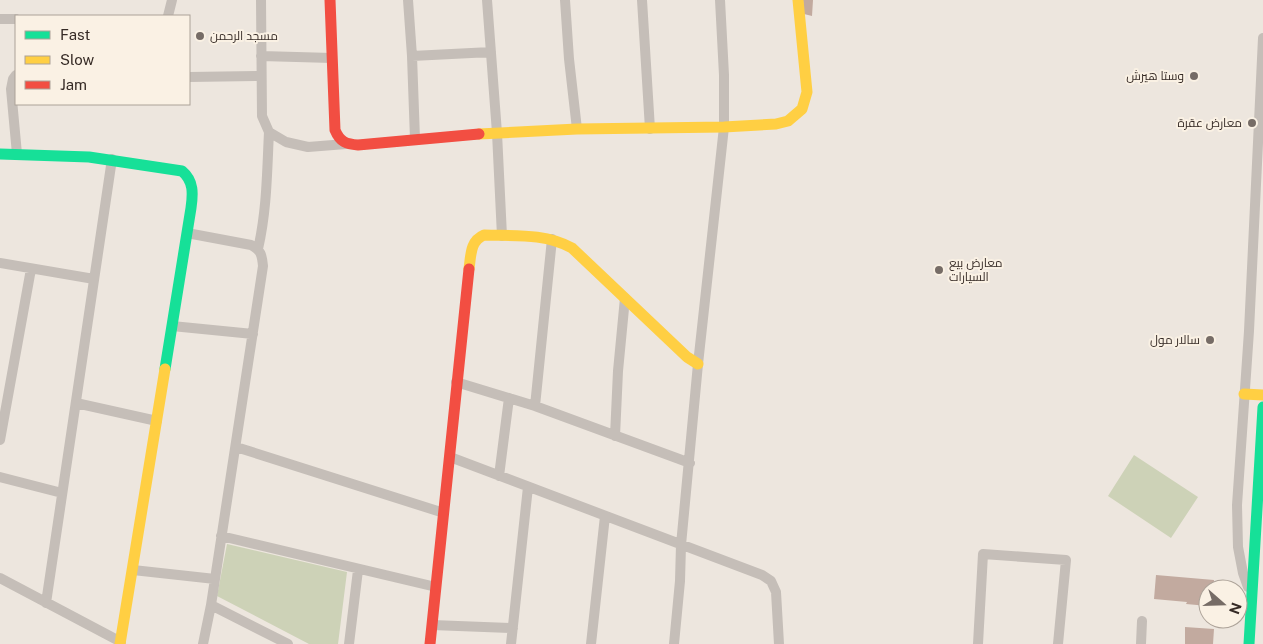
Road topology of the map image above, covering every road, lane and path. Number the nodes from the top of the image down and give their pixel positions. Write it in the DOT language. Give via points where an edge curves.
graph roads {
  1 [pos="172,0"];
  2 [pos="261,0"];
  3 [pos="330,0"];
  4 [pos="408,0"];
  5 [pos="487,0"];
  6 [pos="565,0"];
  7 [pos="642,0"];
  8 [pos="720,0"];
  9 [pos="798,0"];
  10 [pos="168,15"];
  11 [pos="0,19"];
  12 [pos="15,19"];
  13 [pos="1263,38"];
  14 [pos="491,52"];
  15 [pos="261,56"];
  16 [pos="412,56"];
  17 [pos="332,58"];
  18 [pos="261,76"];
  19 [pos="190,77"];
  20 [pos="15,78"];
  21 [pos="724,127"];
  22 [pos="650,128"];
  23 [pos="577,129"];
  24 [pos="269,132"];
  25 [pos="497,133"];
  26 [pos="415,139"];
  27 [pos="346,144"];
  28 [pos="0,154"];
  29 [pos="16,154"];
  30 [pos="112,159"];
  31 [pos="186,233"];
  32 [pos="502,236"];
  33 [pos="552,239"];
  34 [pos="258,249"];
  35 [pos="0,264"];
  36 [pos="32,269"];
  37 [pos="94,279"];
  38 [pos="625,298"];
  39 [pos="172,326"];
  40 [pos="253,334"];
  41 [pos="698,364"];
  42 [pos="456,382"];
  43 [pos="1244,394"];
  44 [pos="1263,395"];
  45 [pos="509,398"];
  46 [pos="76,403"];
  47 [pos="535,406"];
  48 [pos="1263,407"];
  49 [pos="157,421"];
  50 [pos="615,436"];
  51 [pos="0,440"];
  52 [pos="236,447"];
  53 [pos="450,457"];
  54 [pos="690,463"];
  55 [pos="499,476"];
  56 [pos="0,477"];
  57 [pos="528,487"];
  58 [pos="62,493"];
  59 [pos="444,513"];
  60 [pos="606,516"];
  61 [pos="221,536"];
  62 [pos="681,545"];
  63 [pos="133,570"];
  64 [pos="358,570"];
  65 [pos="0,578"];
  66 [pos="215,579"];
  67 [pos="436,587"];
  68 [pos="1252,596"];
  69 [pos="46,603"];
  70 [pos="211,605"];
  71 [pos="1142,621"];
  72 [pos="432,625"];
  73 [pos="513,628"];
  74 [pos="121,643"];
  75 [pos="203,644"];
  76 [pos="288,644"];
  77 [pos="349,644"];
  78 [pos="430,644"];
  79 [pos="511,644"];
  80 [pos="591,644"];
  81 [pos="674,644"];
  82 [pos="779,644"];
  83 [pos="978,644"];
  84 [pos="1058,644"];
  85 [pos="1140,644"];
  86 [pos="1249,644"];
  1 -- 10 [label="street"];
  2 -- 15 [label="street"];
  3 -- 17 [label="main road"];
  4 -- 16 [label="street"];
  5 -- 14 [label="street"];
  6 -- 23 [label="street"];
  7 -- 22 [label="street"];
  8 -- 21 [label="street"];
  9 -- 21 [label="main road" via="807,92 802,109 788,121 776,124"];
  11 -- 12 [label="street"];
  13 -- 43 [label="street"];
  14 -- 16 [label="street"];
  14 -- 25 [label="street"];
  15 -- 17 [label="street"];
  15 -- 18 [label="street"];
  16 -- 26 [label="street"];
  17 -- 27 [label="main road" via="335,130"];
  18 -- 19 [label="street"];
  18 -- 24 [label="street" via="262,116"];
  20 -- 29 [label="street" via="11,89"];
  21 -- 22 [label="main road"];
  21 -- 41 [label="street"];
  22 -- 23 [label="main road"];
  23 -- 25 [label="main road"];
  24 -- 27 [label="street" via="286,142 308,147"];
  24 -- 34 [label="street" via="266,192"];
  25 -- 26 [label="main road"];
  25 -- 32 [label="street"];
  26 -- 27 [label="main road"];
  28 -- 29 [label="main road"];
  29 -- 30 [label="main road"];
  30 -- 31 [label="main road" via="178,170 188,175 193,186"];
  30 -- 37 [label="street"];
  31 -- 34 [label="street"];
  31 -- 39 [label="main road"];
  32 -- 33 [label="main road"];
  32 -- 42 [label="main road" via="484,235 473,243"];
  33 -- 38 [label="main road" via="572,248"];
  33 -- 47 [label="street"];
  34 -- 40 [label="street" via="263,266"];
  35 -- 36 [label="street"];
  36 -- 37 [label="street"];
  36 -- 51 [label="street"];
  37 -- 46 [label="street"];
  38 -- 41 [label="main road"];
  38 -- 50 [label="street"];
  39 -- 40 [label="street"];
  39 -- 49 [label="main road"];
  40 -- 52 [label="street"];
  41 -- 54 [label="street"];
  42 -- 45 [label="street"];
  42 -- 53 [label="main road"];
  43 -- 44 [label="main road"];
  43 -- 68 [label="street" via="1237,533 1240,561"];
  45 -- 47 [label="street"];
  45 -- 55 [label="street"];
  46 -- 49 [label="street"];
  46 -- 58 [label="street"];
  47 -- 50 [label="street"];
  48 -- 68 [label="main road"];
  49 -- 63 [label="main road"];
  50 -- 54 [label="street"];
  52 -- 59 [label="street"];
  52 -- 61 [label="street"];
  53 -- 55 [label="street"];
  53 -- 59 [label="main road"];
  54 -- 62 [label="street"];
  55 -- 57 [label="street"];
  56 -- 58 [label="street"];
  57 -- 60 [label="street"];
  57 -- 73 [label="street"];
  58 -- 69 [label="street"];
  59 -- 67 [label="main road"];
  60 -- 62 [label="street"];
  60 -- 80 [label="street"];
  61 -- 64 [label="street"];
  61 -- 66 [label="street"];
  62 -- 81 [label="street"];
  62 -- 82 [label="street" via="738,565 771,581 776,592"];
  63 -- 66 [label="street"];
  63 -- 74 [label="main road"];
  64 -- 67 [label="street"];
  64 -- 77 [label="street"];
  65 -- 69 [label="street"];
  66 -- 70 [label="street"];
  67 -- 72 [label="main road"];
  68 -- 86 [label="main road"];
  69 -- 74 [label="street"];
  70 -- 75 [label="street"];
  70 -- 76 [label="street"];
  71 -- 85 [label="street"];
  72 -- 73 [label="street"];
  72 -- 78 [label="main road"];
  73 -- 79 [label="street"];
  83 -- 84 [label="street" via="983,554 1066,560"];
}
